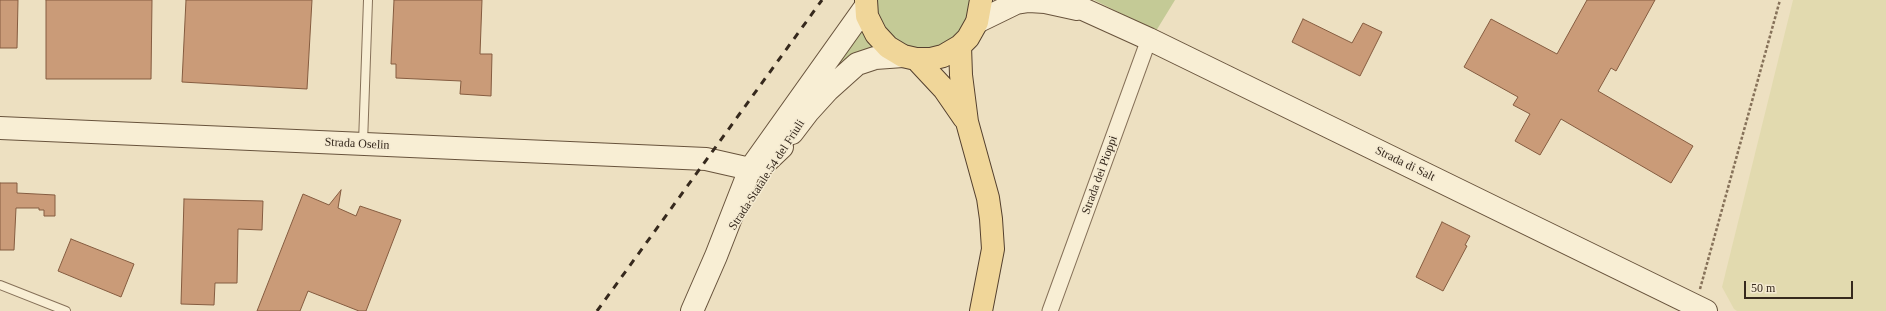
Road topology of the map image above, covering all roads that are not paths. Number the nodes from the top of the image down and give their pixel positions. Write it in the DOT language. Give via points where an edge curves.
graph roads {
  1 [pos="368,0"];
  2 [pos="981,0"];
  3 [pos="1063,0"];
  4 [pos="866,3"];
  5 [pos="1103,17"];
  6 [pos="978,22"];
  7 [pos="844,37"];
  8 [pos="1149,39"];
  9 [pos="960,46"];
  10 [pos="909,57"];
  11 [pos="967,122"];
  12 [pos="0,128"];
  13 [pos="363,144"];
  14 [pos="782,147"];
  15 [pos="713,160"];
  16 [pos="750,169"];
  17 [pos="716,256"];
  18 [pos="0,285"];
  19 [pos="1701,308"];
  20 [pos="66,311"];
  21 [pos="692,311"];
  22 [pos="981,311"];
  23 [pos="1050,311"];
  1 -- 13 [label="lane"];
  2 -- 6 [label="main road, Strada Statale 54 del Friuli"];
  3 -- 5 [label="street"];
  4 -- 7 [label="street, Strada Statale 54 del Friuli"];
  4 -- 10 [label="main road, Strada Statale 54 del Friuli" via="867,16 876,34 888,47"];
  5 -- 6 [label="street" via="1052,3 1029,1 1016,3"];
  5 -- 8 [label="street, Strada di Salt"];
  6 -- 9 [label="main road, Strada Statale 54 del Friuli"];
  7 -- 15 [label="street, Strada Statale 54 del Friuli" via="812,60 754,144 733,157"];
  7 -- 16 [label="street, Strada Statale 54 del Friuli"];
  8 -- 19 [label="street, Strada di Salt"];
  8 -- 23 [label="street, Strada dei Pioppi"];
  9 -- 10 [label="main road, Strada Statale 54 del Friuli" via="932,59"];
  9 -- 11 [label="main road"];
  10 -- 11 [label="main road" via="941,84"];
  10 -- 14 [label="street, Strada Statale 54 del Friuli" via="875,58 857,64 808,112"];
  11 -- 22 [label="main road" via="984,183 991,220 993,249"];
  12 -- 13 [label="street, Strada Oselin"];
  13 -- 15 [label="street, Strada Oselin"];
  14 -- 16 [label="street" via="763,165"];
  14 -- 17 [label="street, Strada Statale 54 del Friuli"];
  15 -- 16 [label="street, Strada Statale 54 del Friuli"];
  15 -- 17 [label="street, Strada Statale 54 del Friuli" via="729,178 734,195"];
  16 -- 17 [label="street, Strada Statale 54 del Friuli"];
  17 -- 21 [label="street, Strada Statale 54 del Friuli"];
  18 -- 20 [label="lane"];
}
